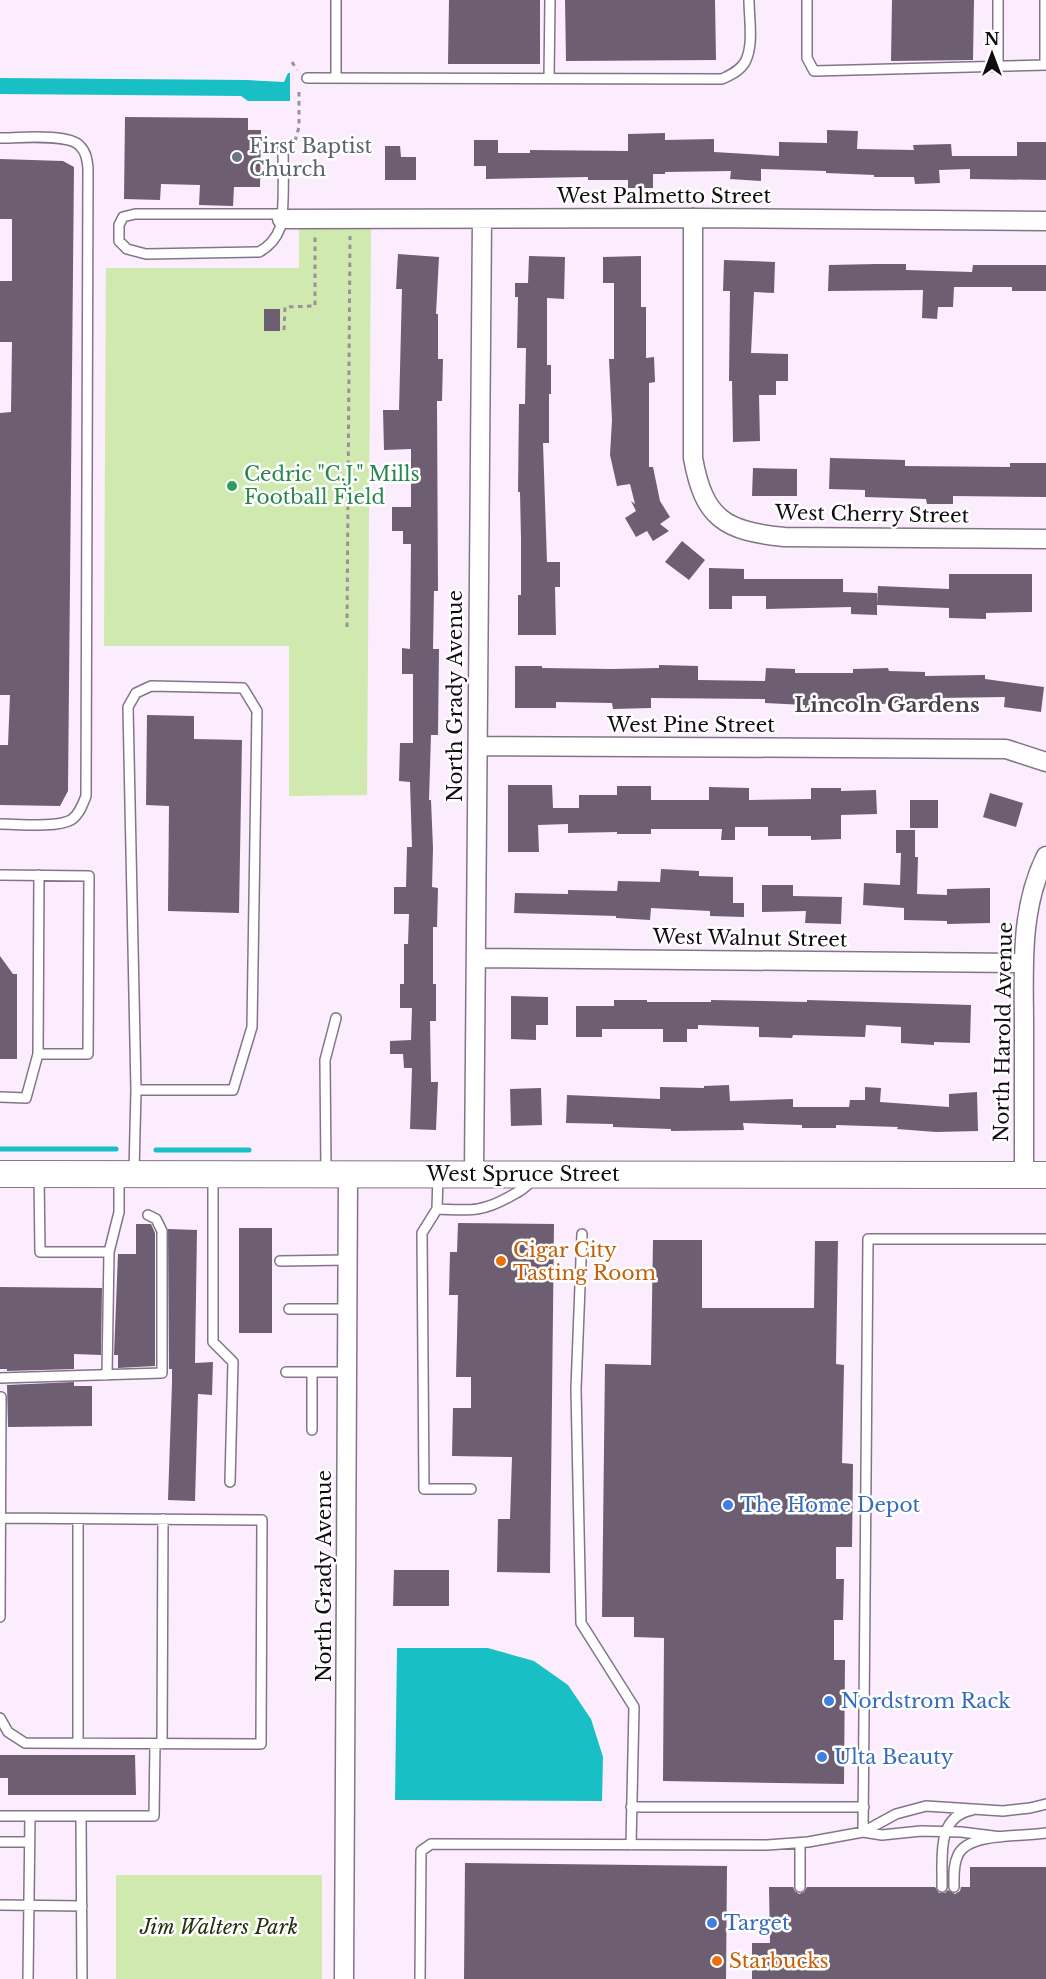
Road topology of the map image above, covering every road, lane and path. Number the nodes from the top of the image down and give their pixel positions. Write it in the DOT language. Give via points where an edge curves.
graph roads {
  1 [pos="336,0"];
  2 [pos="550,0"];
  3 [pos="749,0"];
  4 [pos="807,0"];
  5 [pos="998,0"];
  6 [pos="1045,0"];
  7 [pos="1045,26"];
  8 [pos="292,62"];
  9 [pos="1045,65"];
  10 [pos="998,66"];
  11 [pos="336,77"];
  12 [pos="303,78"];
  13 [pos="549,78"];
  14 [pos="299,87"];
  15 [pos="0,138"];
  16 [pos="283,147"];
  17 [pos="282,216"];
  18 [pos="693,218"];
  19 [pos="315,219"];
  20 [pos="350,219"];
  21 [pos="482,219"];
  22 [pos="1046,221"];
  23 [pos="284,330"];
  24 [pos="1046,539"];
  25 [pos="347,627"];
  26 [pos="478,746"];
  27 [pos="1046,762"];
  28 [pos="0,824"];
  29 [pos="1046,856"];
  30 [pos="0,875"];
  31 [pos="39,875"];
  32 [pos="476,958"];
  33 [pos="1024,963"];
  34 [pos="336,1018"];
  35 [pos="38,1054"];
  36 [pos="136,1089"];
  37 [pos="0,1097"];
  38 [pos="0,1174"];
  39 [pos="39,1174"];
  40 [pos="127,1174"];
  41 [pos="213,1174"];
  42 [pos="337,1174"];
  43 [pos="438,1174"];
  44 [pos="474,1174"];
  45 [pos="537,1174"];
  46 [pos="1035,1175"];
  47 [pos="437,1209"];
  48 [pos="148,1215"];
  49 [pos="582,1234"];
  50 [pos="1046,1239"];
  51 [pos="109,1252"];
  52 [pos="347,1260"];
  53 [pos="280,1261"];
  54 [pos="289,1309"];
  55 [pos="347,1309"];
  56 [pos="286,1372"];
  57 [pos="312,1372"];
  58 [pos="347,1372"];
  59 [pos="107,1375"];
  60 [pos="0,1378"];
  61 [pos="1,1396"];
  62 [pos="312,1430"];
  63 [pos="230,1482"];
  64 [pos="471,1489"];
  65 [pos="0,1499"];
  66 [pos="0,1518"];
  67 [pos="78,1519"];
  68 [pos="163,1519"];
  69 [pos="0,1617"];
  70 [pos="0,1718"];
  71 [pos="78,1743"];
  72 [pos="159,1744"];
  73 [pos="1046,1804"];
  74 [pos="864,1807"];
  75 [pos="631,1808"];
  76 [pos="975,1810"];
  77 [pos="0,1816"];
  78 [pos="30,1816"];
  79 [pos="81,1817"];
  80 [pos="863,1832"];
  81 [pos="945,1832"];
  82 [pos="1046,1833"];
  83 [pos="1000,1837"];
  84 [pos="0,1842"];
  85 [pos="29,1842"];
  86 [pos="800,1843"];
  87 [pos="631,1845"];
  88 [pos="800,1887"];
  89 [pos="942,1887"];
  90 [pos="954,1887"];
  91 [pos="0,1905"];
  92 [pos="28,1906"];
  93 [pos="82,1906"];
  94 [pos="28,1979"];
  95 [pos="82,1979"];
  96 [pos="344,1979"];
  97 [pos="420,1979"];
  1 -- 11 [label="lane"];
  2 -- 13 [label="lane"];
  3 -- 13 [label="lane" via="745,62 722,79"];
  4 -- 10 [label="lane" via="807,58 814,71"];
  5 -- 10 [label="lane"];
  6 -- 7 [label="lane"];
  7 -- 9 [label="lane"];
  8 -- 12 [label="path"];
  9 -- 10 [label="lane"];
  11 -- 12 [label="lane"];
  11 -- 13 [label="lane"];
  14 -- 16 [label="path" via="298,136"];
  15 -- 28 [label="lane" via="67,139 79,144 86,155 88,203 86,796 82,808 71,819 54,824"];
  16 -- 17 [label="lane"];
  17 -- 17 [label="lane" via="135,214 123,217 119,241 127,249 146,254 259,252 276,238"];
  17 -- 19 [label="street, West Palmetto Street"];
  18 -- 21 [label="street, West Palmetto Street"];
  18 -- 22 [label="street, West Palmetto Street"];
  18 -- 24 [label="street, West Cherry Street" via="693,458 704,499 716,513 730,525 755,534 784,537"];
  19 -- 20 [label="street, West Palmetto Street"];
  19 -- 23 [label="path" via="315,306 285,307"];
  20 -- 21 [label="street, West Palmetto Street"];
  20 -- 25 [label="path"];
  21 -- 26 [label="street, North Grady Avenue"];
  26 -- 27 [label="street, West Pine Street" via="1006,749"];
  26 -- 32 [label="street, North Grady Avenue"];
  29 -- 33 [label="street, North Harold Avenue" via="1026,915"];
  30 -- 31 [label="lane"];
  31 -- 35 [label="lane"];
  31 -- 35 [label="lane" via="89,876 88,1054"];
  32 -- 33 [label="street, West Walnut Street"];
  32 -- 44 [label="street, North Grady Avenue"];
  33 -- 46 [label="street, North Harold Avenue"];
  34 -- 42 [label="lane" via="324,1060"];
  35 -- 37 [label="lane" via="26,1098"];
  36 -- 36 [label="lane" via="128,707 136,693 151,686 243,688 257,711 252,1027 233,1090"];
  36 -- 40 [label="lane"];
  38 -- 39 [label="street, West Spruce Street"];
  39 -- 40 [label="street, West Spruce Street"];
  39 -- 51 [label="lane" via="40,1252"];
  40 -- 41 [label="street, West Spruce Street"];
  40 -- 51 [label="lane"];
  41 -- 42 [label="street, West Spruce Street"];
  41 -- 63 [label="lane" via="213,1342 233,1362"];
  42 -- 43 [label="street, West Spruce Street"];
  42 -- 52 [label="street, North Grady Avenue"];
  43 -- 44 [label="street, West Spruce Street"];
  43 -- 47 [label="lane"];
  44 -- 45 [label="street, West Spruce Street"];
  45 -- 46 [label="street, West Spruce Street"];
  45 -- 47 [label="lane" via="527,1186 492,1207"];
  47 -- 64 [label="lane" via="422,1233 424,1489"];
  48 -- 59 [label="lane" via="156,1219 162,1231 162,1373"];
  49 -- 75 [label="lane" via="576,1389 581,1623 634,1707"];
  50 -- 74 [label="lane" via="868,1239"];
  51 -- 59 [label="lane"];
  52 -- 53 [label="lane"];
  52 -- 55 [label="street, North Grady Avenue"];
  54 -- 55 [label="lane"];
  55 -- 58 [label="street, North Grady Avenue"];
  56 -- 57 [label="lane"];
  57 -- 58 [label="lane"];
  57 -- 62 [label="lane"];
  58 -- 96 [label="street, North Grady Avenue"];
  59 -- 60 [label="lane"];
  61 -- 65 [label="lane"];
  65 -- 66 [label="lane"];
  66 -- 67 [label="lane"];
  66 -- 69 [label="lane"];
  67 -- 68 [label="lane"];
  67 -- 71 [label="lane"];
  68 -- 72 [label="lane"];
  68 -- 72 [label="lane" via="262,1520 261,1744"];
  70 -- 71 [label="lane" via="8,1732 25,1743"];
  71 -- 72 [label="lane"];
  72 -- 79 [label="lane" via="154,1816"];
  73 -- 76 [label="lane" via="1003,1811"];
  74 -- 75 [label="lane"];
  74 -- 80 [label="lane"];
  75 -- 87 [label="lane"];
  76 -- 80 [label="lane" via="917,1808 889,1817"];
  76 -- 81 [label="lane" via="956,1816"];
  77 -- 78 [label="lane"];
  78 -- 79 [label="lane"];
  78 -- 85 [label="lane"];
  79 -- 93 [label="lane"];
  80 -- 81 [label="lane"];
  80 -- 86 [label="lane"];
  81 -- 83 [label="lane"];
  81 -- 89 [label="lane"];
  82 -- 83 [label="lane"];
  83 -- 90 [label="lane" via="974,1842 961,1850 954,1867"];
  84 -- 85 [label="lane"];
  85 -- 92 [label="lane"];
  86 -- 87 [label="lane"];
  86 -- 88 [label="lane"];
  87 -- 97 [label="lane" via="431,1844 421,1851"];
  91 -- 92 [label="lane"];
  92 -- 93 [label="lane"];
  92 -- 94 [label="lane"];
  93 -- 95 [label="lane"];
}
